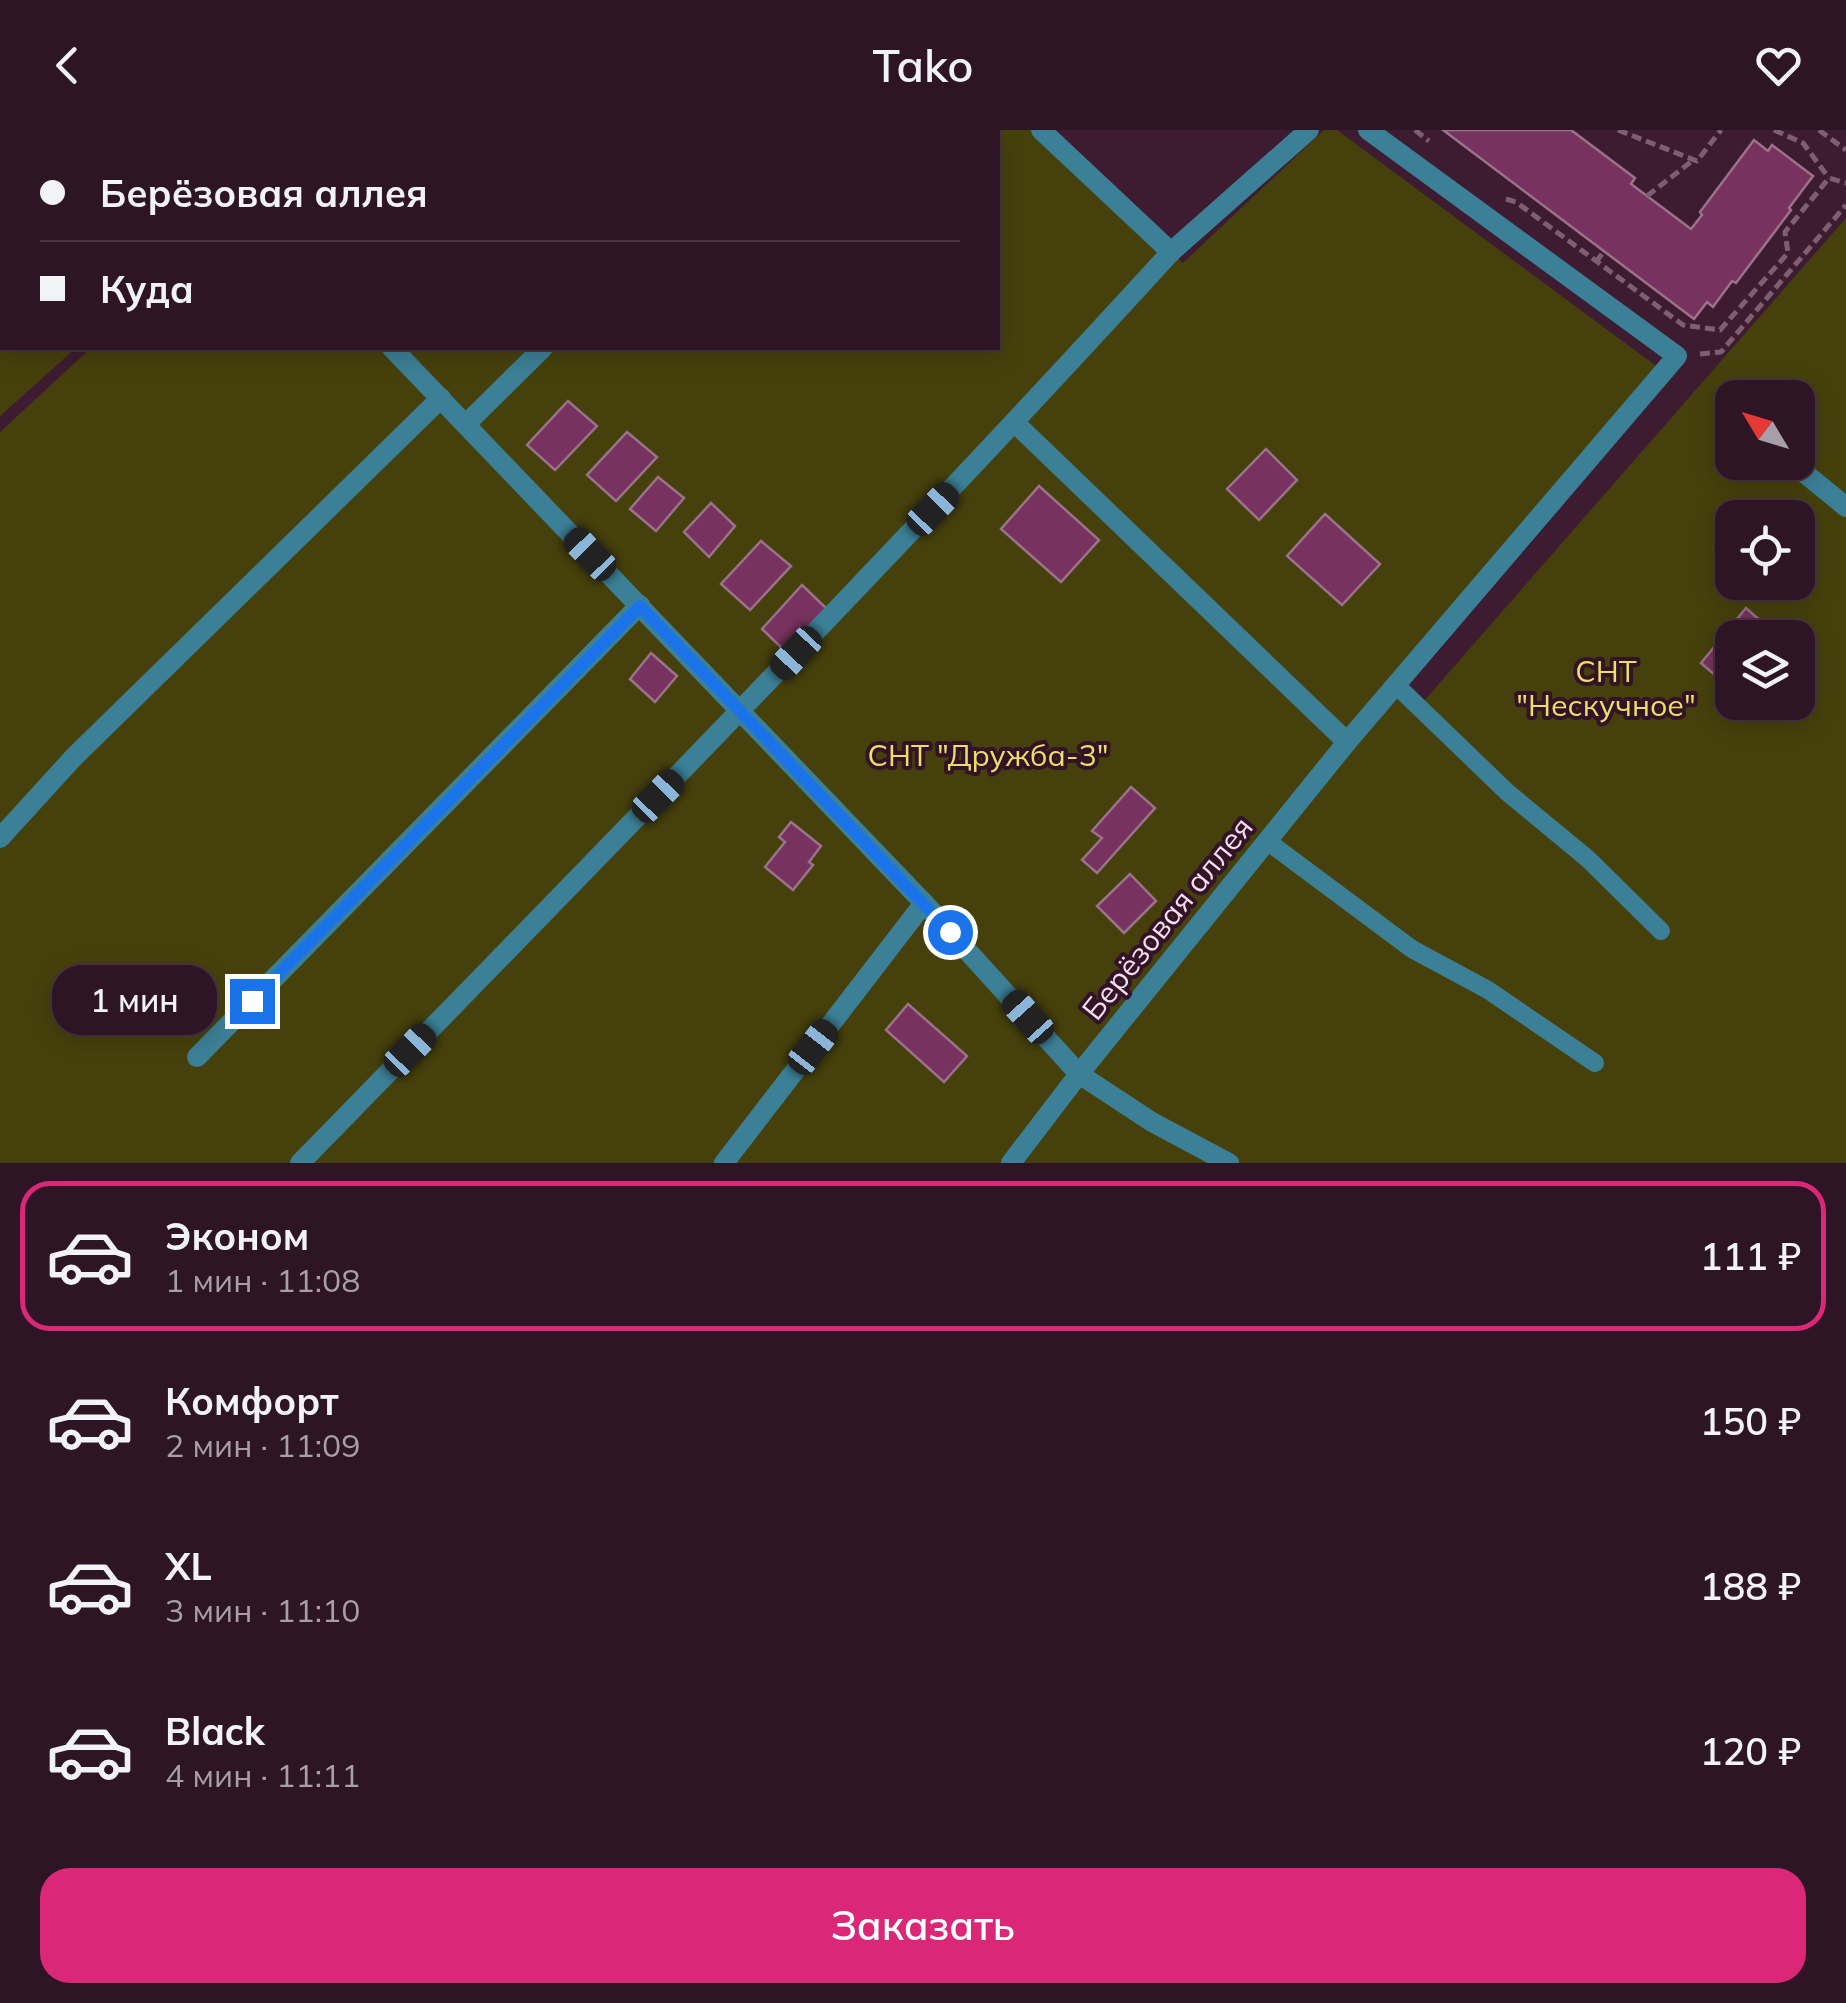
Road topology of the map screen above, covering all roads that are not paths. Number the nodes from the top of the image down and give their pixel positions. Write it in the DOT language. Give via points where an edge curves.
graph roads {
  1 [pos="1041,130"];
  2 [pos="1309,130"];
  3 [pos="1368,130"];
  4 [pos="1171,252"];
  5 [pos="394,350"];
  6 [pos="540,350"];
  7 [pos="441,398"];
  8 [pos="1015,423"];
  9 [pos="466,424"];
  10 [pos="1815,480"];
  11 [pos="1845,503"];
  12 [pos="640,606"];
  13 [pos="1397,686"];
  14 [pos="741,711"];
  15 [pos="1347,742"];
  16 [pos="0,838"];
  17 [pos="1267,841"];
  18 [pos="924,903"];
  19 [pos="1661,932"];
  20 [pos="197,1058"];
  21 [pos="1595,1062"];
  22 [pos="1080,1074"];
  23 [pos="300,1163"];
  24 [pos="724,1163"];
  25 [pos="1011,1163"];
  26 [pos="1229,1163"];
  1 -- 4 [label="street"];
  2 -- 4 [label="street"];
  3 -- 13 [label="street, Берёзовая аллея" via="1677,356"];
  4 -- 8 [label="street"];
  5 -- 7 [label="street, Берёзовая аллея"];
  6 -- 9 [label="street"];
  7 -- 9 [label="street, Берёзовая аллея"];
  7 -- 16 [label="street"];
  8 -- 14 [label="street"];
  8 -- 15 [label="street"];
  9 -- 12 [label="street, Берёзовая аллея"];
  10 -- 11 [label="street"];
  12 -- 14 [label="street, Берёзовая аллея"];
  12 -- 20 [label="street"];
  13 -- 15 [label="street, Берёзовая аллея"];
  13 -- 19 [label="lane"];
  14 -- 18 [label="street, Берёзовая аллея"];
  14 -- 23 [label="street"];
  15 -- 17 [label="street, Берёзовая аллея"];
  17 -- 21 [label="lane" via="1412,948"];
  17 -- 22 [label="street, Берёзовая аллея"];
  18 -- 22 [label="street, Берёзовая аллея"];
  18 -- 24 [label="street"];
  22 -- 25 [label="street"];
  22 -- 26 [label="street"];
}
